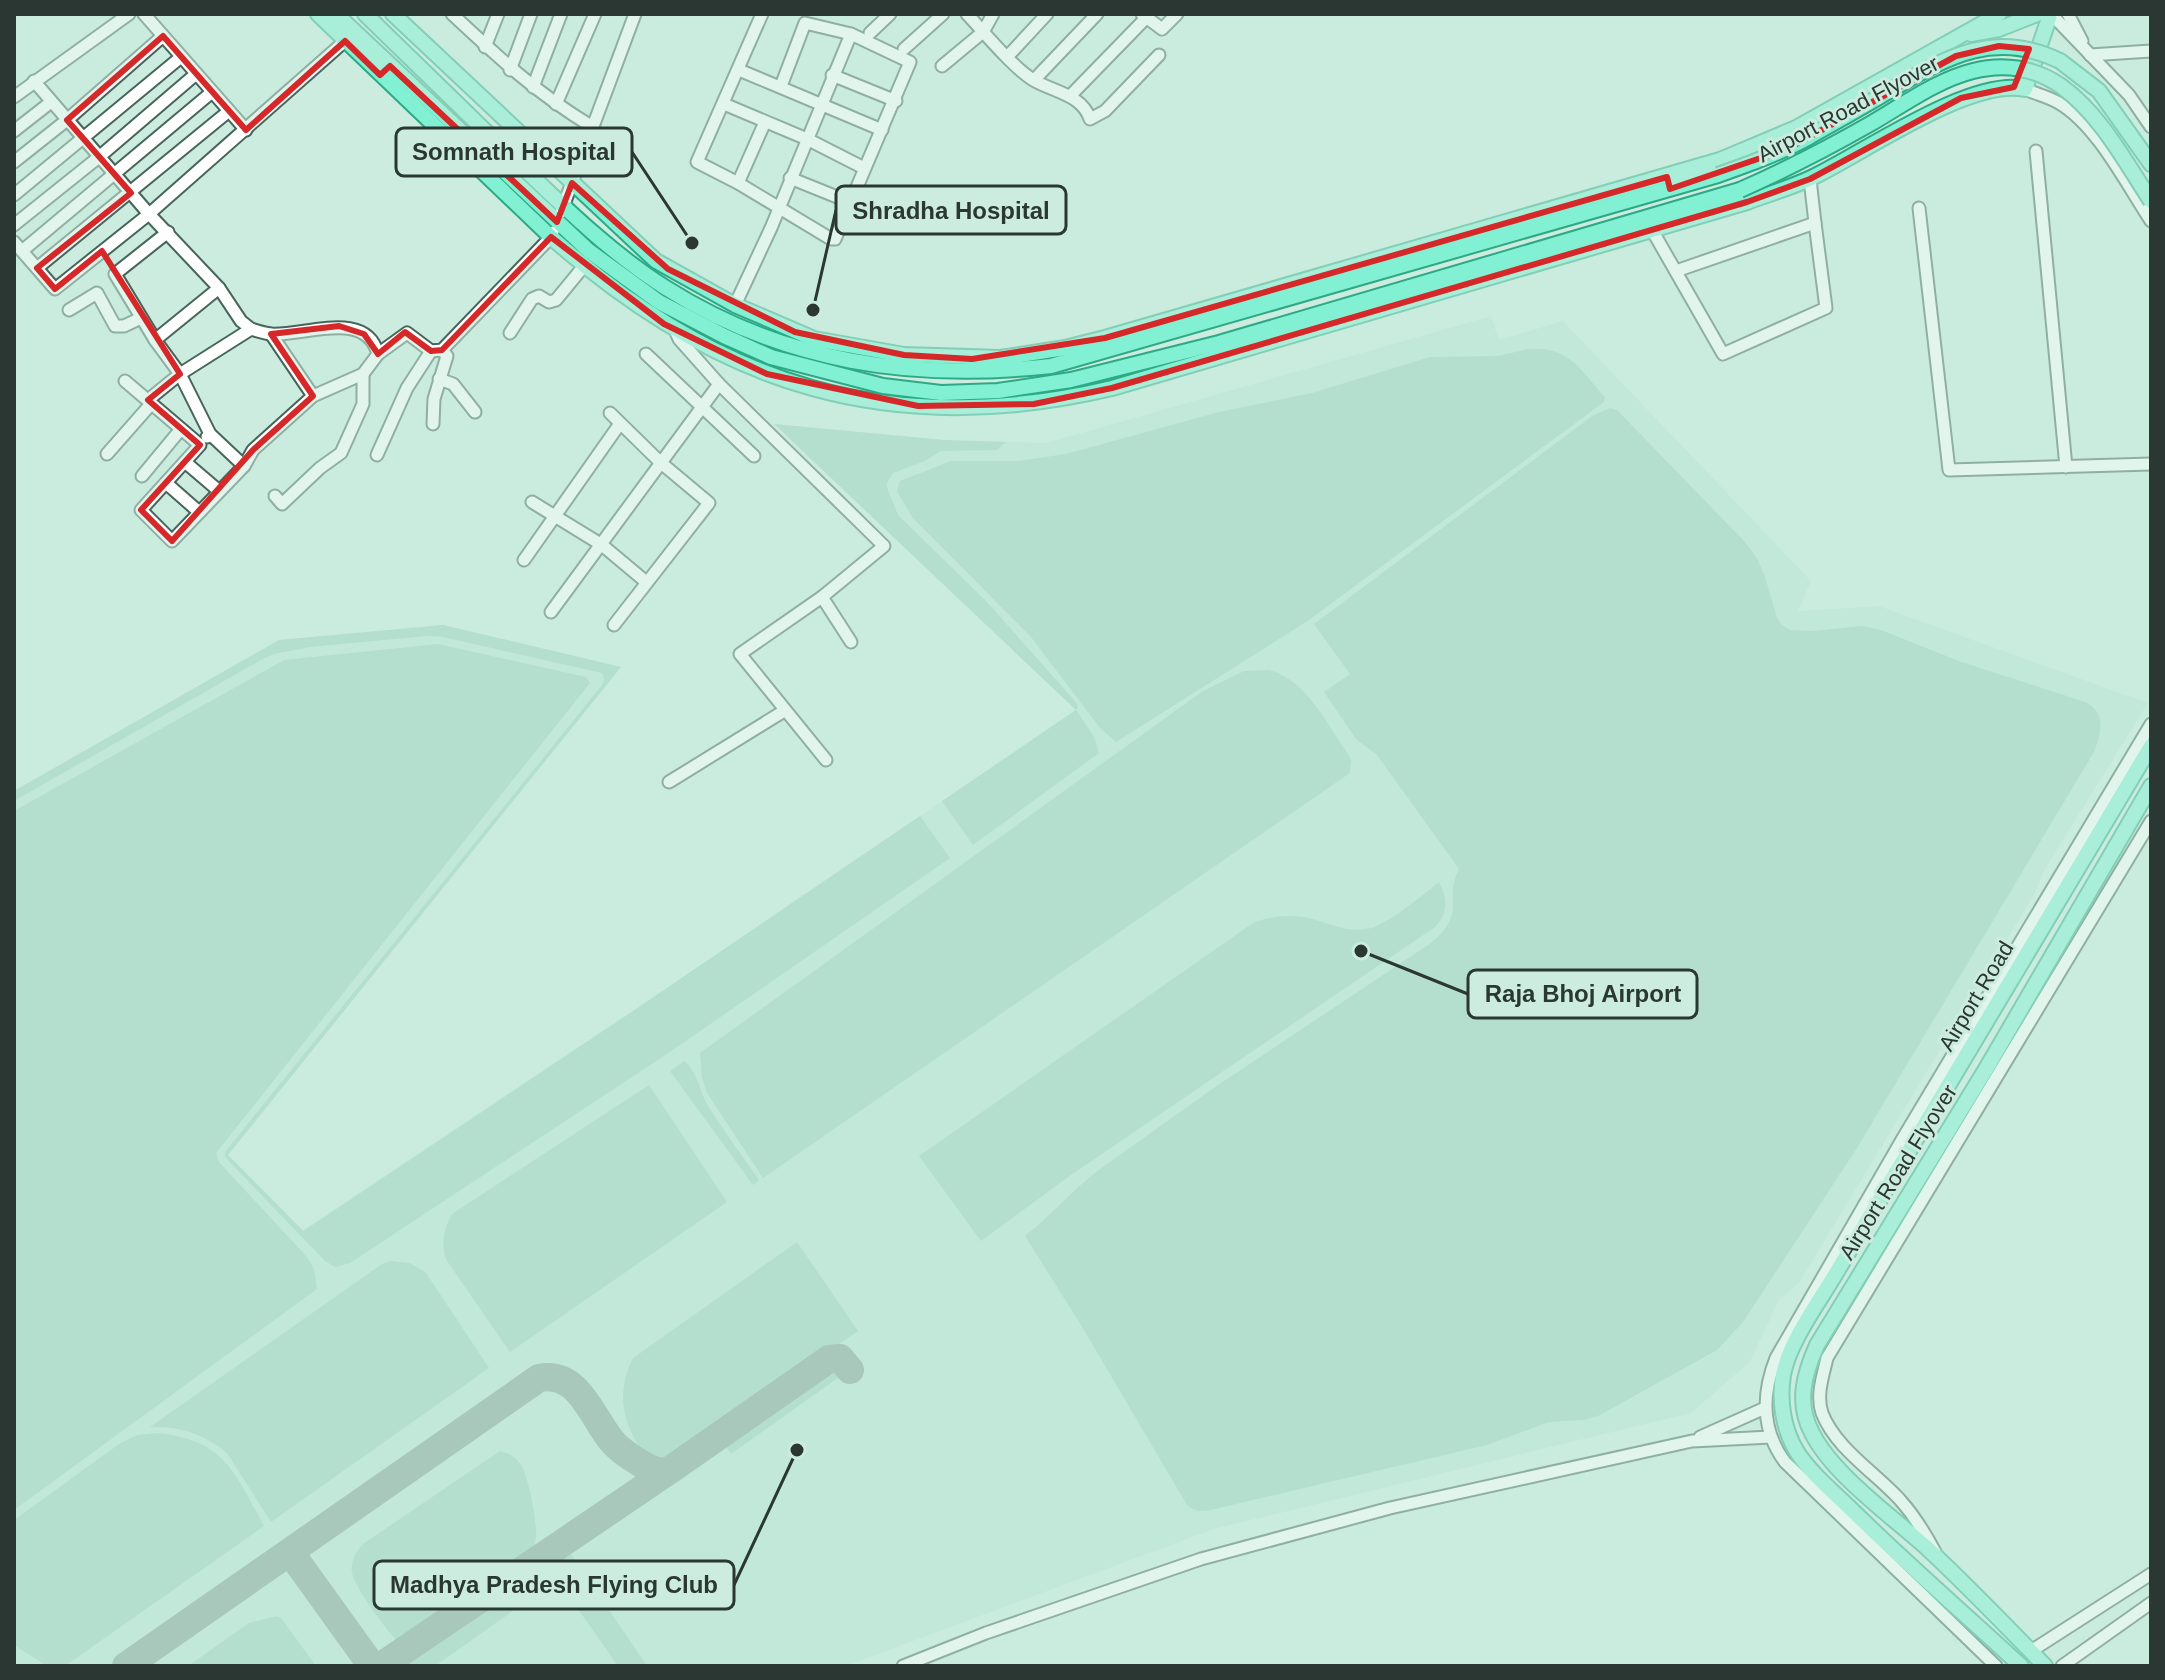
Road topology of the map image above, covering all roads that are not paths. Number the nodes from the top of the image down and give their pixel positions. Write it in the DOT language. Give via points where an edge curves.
graph roads {
  1 [pos="129,14"];
  2 [pos="144,14"];
  3 [pos="318,14"];
  4 [pos="336,14"];
  5 [pos="365,14"];
  6 [pos="393,14"];
  7 [pos="452,14"];
  8 [pos="498,14"];
  9 [pos="531,14"];
  10 [pos="561,14"];
  11 [pos="595,14"];
  12 [pos="635,14"];
  13 [pos="762,14"];
  14 [pos="890,14"];
  15 [pos="943,14"];
  16 [pos="967,14"];
  17 [pos="993,14"];
  18 [pos="1047,14"];
  19 [pos="1097,14"];
  20 [pos="1177,14"];
  21 [pos="1999,14"];
  22 [pos="2050,15"];
  23 [pos="1144,16"];
  24 [pos="463,19"];
  25 [pos="983,32"];
  26 [pos="870,33"];
  27 [pos="851,34"];
  28 [pos="163,36"];
  29 [pos="1959,36"];
  30 [pos="345,41"];
  31 [pos="485,47"];
  32 [pos="904,49"];
  33 [pos="2151,51"];
  34 [pos="1159,55"];
  35 [pos="2090,55"];
  36 [pos="1008,56"];
  37 [pos="181,57"];
  38 [pos="942,66"];
  39 [pos="510,70"];
  40 [pos="739,70"];
  41 [pos="385,71"];
  42 [pos="196,74"];
  43 [pos="832,75"];
  44 [pos="1034,80"];
  45 [pos="34,81"];
  46 [pos="781,86"];
  47 [pos="533,87"];
  48 [pos="2020,88"];
  49 [pos="212,92"];
  50 [pos="1070,96"];
  51 [pos="14,97"];
  52 [pos="896,101"];
  53 [pos="51,102"];
  54 [pos="556,104"];
  55 [pos="724,104"];
  56 [pos="820,104"];
  57 [pos="229,111"];
  58 [pos="67,120"];
  59 [pos="765,122"];
  60 [pos="591,126"];
  61 [pos="2151,126"];
  62 [pos="246,130"];
  63 [pos="882,130"];
  64 [pos="14,131"];
  65 [pos="83,139"];
  66 [pos="807,139"];
  67 [pos="2036,151"];
  68 [pos="99,157"];
  69 [pos="14,162"];
  70 [pos="2151,164"];
  71 [pos="864,168"];
  72 [pos="114,174"];
  73 [pos="790,178"];
  74 [pos="1810,179"];
  75 [pos="572,183"];
  76 [pos="738,183"];
  77 [pos="1669,183"];
  78 [pos="131,193"];
  79 [pos="14,195"];
  80 [pos="2151,201"];
  81 [pos="852,203"];
  82 [pos="563,205"];
  83 [pos="778,208"];
  84 [pos="1919,208"];
  85 [pos="149,214"];
  86 [pos="2151,221"];
  87 [pos="557,222"];
  88 [pos="1815,223"];
  89 [pos="14,225"];
  90 [pos="1654,225"];
  91 [pos="168,232"];
  92 [pos="551,237"];
  93 [pos="18,246"];
  94 [pos="584,266"];
  95 [pos="37,268"];
  96 [pos="1676,271"];
  97 [pos="219,288"];
  98 [pos="735,305"];
  99 [pos="69,310"];
  100 [pos="141,318"];
  101 [pos="251,329"];
  102 [pos="675,330"];
  103 [pos="510,333"];
  104 [pos="271,334"];
  105 [pos="155,340"];
  106 [pos="436,351"];
  107 [pos="378,354"];
  108 [pos="646,354"];
  109 [pos="180,374"];
  110 [pos="363,374"];
  111 [pos="439,379"];
  112 [pos="125,381"];
  113 [pos="719,384"];
  114 [pos="313,396"];
  115 [pos="150,402"];
  116 [pos="701,407"];
  117 [pos="475,412"];
  118 [pos="610,413"];
  119 [pos="433,424"];
  120 [pos="619,425"];
  121 [pos="181,429"];
  122 [pos="210,434"];
  123 [pos="200,445"];
  124 [pos="107,454"];
  125 [pos="377,455"];
  126 [pos="754,456"];
  127 [pos="185,462"];
  128 [pos="660,462"];
  129 [pos="2151,464"];
  130 [pos="244,466"];
  131 [pos="2066,467"];
  132 [pos="142,476"];
  133 [pos="166,483"];
  134 [pos="219,491"];
  135 [pos="275,496"];
  136 [pos="532,502"];
  137 [pos="199,512"];
  138 [pos="553,517"];
  139 [pos="602,545"];
  140 [pos="524,560"];
  141 [pos="645,581"];
  142 [pos="822,597"];
  143 [pos="551,612"];
  144 [pos="614,625"];
  145 [pos="851,642"];
  146 [pos="784,711"];
  147 [pos="2151,724"];
  148 [pos="2151,746"];
  149 [pos="826,760"];
  150 [pos="669,782"];
  151 [pos="2151,786"];
  152 [pos="2151,821"];
  153 [pos="1765,1408"];
  154 [pos="1771,1437"];
  155 [pos="1692,1441"];
  156 [pos="1938,1558"];
  157 [pos="2151,1574"];
  158 [pos="2151,1603"];
  159 [pos="2031,1651"];
  160 [pos="903,1666"];
  161 [pos="1996,1666"];
  162 [pos="2021,1666"];
  163 [pos="2045,1666"];
  164 [pos="2062,1666"];
  1 -- 45 [label="street"];
  2 -- 28 [label="street"];
  3 -- 30 [label="main road"];
  4 -- 41 [label="main road"];
  5 -- 82 [label="main road"];
  6 -- 75 [label="main road"];
  7 -- 24 [label="street"];
  8 -- 31 [label="street"];
  9 -- 39 [label="street"];
  10 -- 47 [label="street"];
  11 -- 54 [label="street"];
  12 -- 60 [label="street"];
  13 -- 40 [label="street"];
  14 -- 26 [label="street"];
  15 -- 32 [label="street"];
  16 -- 25 [label="street"];
  17 -- 25 [label="street"];
  18 -- 36 [label="street"];
  19 -- 44 [label="street"];
  20 -- 23 [label="street" via="1162,29"];
  21 -- 29 [label="main road"];
  22 -- 29 [label="main road"];
  22 -- 35 [label="street"];
  22 -- 48 [label="main road"];
  23 -- 50 [label="street"];
  24 -- 31 [label="street"];
  25 -- 36 [label="street"];
  25 -- 38 [label="street"];
  27 -- 43 [label="street"];
  27 -- 46 [label="street" via="805,23"];
  27 -- 52 [label="street" via="910,62"];
  28 -- 37 [label="street"];
  28 -- 58 [label="street"];
  29 -- 77 [label="main road" via="1796,128"];
  30 -- 41 [label="main road"];
  30 -- 62 [label="street"];
  31 -- 39 [label="street"];
  33 -- 35 [label="street"];
  34 -- 50 [label="street" via="1105,111 1090,119"];
  35 -- 61 [label="street"];
  36 -- 44 [label="street"];
  37 -- 42 [label="street"];
  37 -- 65 [label="street"];
  39 -- 47 [label="street"];
  40 -- 46 [label="street"];
  40 -- 55 [label="street"];
  41 -- 87 [label="main road"];
  41 -- 92 [label="main road"];
  42 -- 49 [label="street"];
  42 -- 68 [label="street"];
  43 -- 52 [label="street"];
  43 -- 56 [label="street"];
  44 -- 50 [label="street"];
  45 -- 51 [label="street"];
  45 -- 53 [label="street"];
  46 -- 56 [label="street"];
  47 -- 54 [label="street"];
  48 -- 74 [label="main road" via="1961,98"];
  48 -- 86 [label="street" via="2059,103 2082,123"];
  49 -- 57 [label="street"];
  49 -- 72 [label="street"];
  52 -- 63 [label="street"];
  53 -- 58 [label="street"];
  53 -- 64 [label="street"];
  54 -- 60 [label="street"];
  55 -- 59 [label="street"];
  55 -- 76 [label="street" via="697,162"];
  56 -- 63 [label="street"];
  56 -- 66 [label="street"];
  57 -- 62 [label="street"];
  57 -- 78 [label="street"];
  58 -- 65 [label="street"];
  58 -- 69 [label="street"];
  59 -- 66 [label="street"];
  59 -- 76 [label="street"];
  60 -- 75 [label="street"];
  62 -- 85 [label="street"];
  63 -- 71 [label="street"];
  65 -- 68 [label="street"];
  65 -- 79 [label="street"];
  66 -- 71 [label="street"];
  66 -- 73 [label="street"];
  67 -- 131 [label="street"];
  68 -- 72 [label="street"];
  68 -- 89 [label="street"];
  70 -- 77 [label="main road, Airport Road Flyover, bridge" via="2099,91 2074,70 2043,53 1999,46 1942,61 1787,149 1718,175"];
  71 -- 81 [label="street"];
  72 -- 78 [label="street"];
  72 -- 93 [label="street"];
  73 -- 81 [label="street"];
  73 -- 83 [label="street"];
  74 -- 88 [label="street"];
  74 -- 90 [label="main road" via="1747,202"];
  75 -- 82 [label="street"];
  75 -- 98 [label="main road" via="656,261"];
  76 -- 83 [label="street"];
  77 -- 82 [label="main road" via="1051,366 958,372 855,363 757,333 667,289"];
  77 -- 98 [label="main road" via="1105,338 1001,358 904,355 831,344"];
  78 -- 85 [label="street"];
  78 -- 95 [label="street"];
  80 -- 90 [label="main road, Airport Road Flyover, bridge" via="2079,102 2049,79 2008,67 1975,70 1949,80 1810,158"];
  81 -- 83 [label="street" via="835,239"];
  82 -- 87 [label="street"];
  83 -- 98 [label="street"];
  84 -- 131 [label="street" via="1949,470"];
  85 -- 91 [label="street"];
  85 -- 95 [label="street" via="55,289"];
  87 -- 90 [label="main road" via="659,302 771,357 883,386 941,393 1071,380"];
  87 -- 92 [label="street"];
  88 -- 96 [label="street"];
  88 -- 96 [label="street" via="1826,308 1723,354"];
  90 -- 96 [label="street"];
  90 -- 102 [label="main road" via="1112,388 1034,404 967,409 838,394 767,374"];
  91 -- 97 [label="street"];
  91 -- 100 [label="street" via="115,274"];
  92 -- 94 [label="main road"];
  92 -- 106 [label="street"];
  93 -- 95 [label="street"];
  94 -- 102 [label="main road"];
  94 -- 103 [label="street" via="556,300 532,299"];
  97 -- 101 [label="street"];
  97 -- 105 [label="street"];
  99 -- 100 [label="street" via="97,293 115,326"];
  100 -- 105 [label="street"];
  101 -- 104 [label="street"];
  101 -- 109 [label="street"];
  102 -- 113 [label="street"];
  104 -- 107 [label="street" via="339,326 364,334"];
  104 -- 114 [label="street"];
  105 -- 109 [label="street"];
  106 -- 107 [label="street" via="407,333"];
  106 -- 111 [label="street" via="447,356"];
  106 -- 125 [label="street" via="407,388"];
  107 -- 110 [label="street"];
  108 -- 116 [label="street"];
  109 -- 115 [label="street"];
  109 -- 122 [label="street"];
  110 -- 114 [label="street"];
  110 -- 135 [label="street" via="363,404 341,453 282,504"];
  111 -- 117 [label="street" via="457,388"];
  111 -- 119 [label="street"];
  112 -- 115 [label="street"];
  113 -- 116 [label="street"];
  113 -- 142 [label="street" via="884,546"];
  114 -- 130 [label="street" via="253,450"];
  115 -- 121 [label="street"];
  115 -- 124 [label="street"];
  116 -- 126 [label="street"];
  116 -- 128 [label="street"];
  118 -- 120 [label="street"];
  120 -- 128 [label="street"];
  120 -- 138 [label="street"];
  121 -- 123 [label="street"];
  121 -- 132 [label="street"];
  122 -- 123 [label="street"];
  122 -- 130 [label="street"];
  123 -- 127 [label="street"];
  127 -- 133 [label="street"];
  127 -- 134 [label="street"];
  128 -- 139 [label="street"];
  128 -- 141 [label="street" via="709,503"];
  129 -- 131 [label="street"];
  130 -- 134 [label="street"];
  133 -- 137 [label="street"];
  133 -- 137 [label="street" via="141,510 172,541"];
  134 -- 137 [label="street"];
  136 -- 138 [label="street"];
  138 -- 139 [label="street"];
  138 -- 140 [label="street"];
  139 -- 141 [label="street"];
  139 -- 143 [label="street"];
  141 -- 144 [label="street"];
  142 -- 145 [label="street"];
  142 -- 146 [label="street" via="740,654"];
  146 -- 149 [label="street"];
  146 -- 150 [label="street"];
  147 -- 153 [label="street" via="1776,1358"];
  148 -- 162 [label="main road, Airport Road" via="1786,1361 1781,1399 1797,1453"];
  151 -- 156 [label="main road, Airport Road Flyover" via="1806,1368 1804,1411 1825,1454"];
  152 -- 156 [label="street" via="1827,1358 1819,1396 1823,1414 1842,1442 1923,1528"];
  153 -- 154 [label="street"];
  153 -- 155 [label="street"];
  154 -- 155 [label="street"];
  154 -- 161 [label="street" via="1790,1467"];
  155 -- 160 [label="street" via="1390,1508 1201,1559"];
  156 -- 159 [label="main road"];
  157 -- 159 [label="street"];
  158 -- 164 [label="street"];
  159 -- 163 [label="main road"];
}
